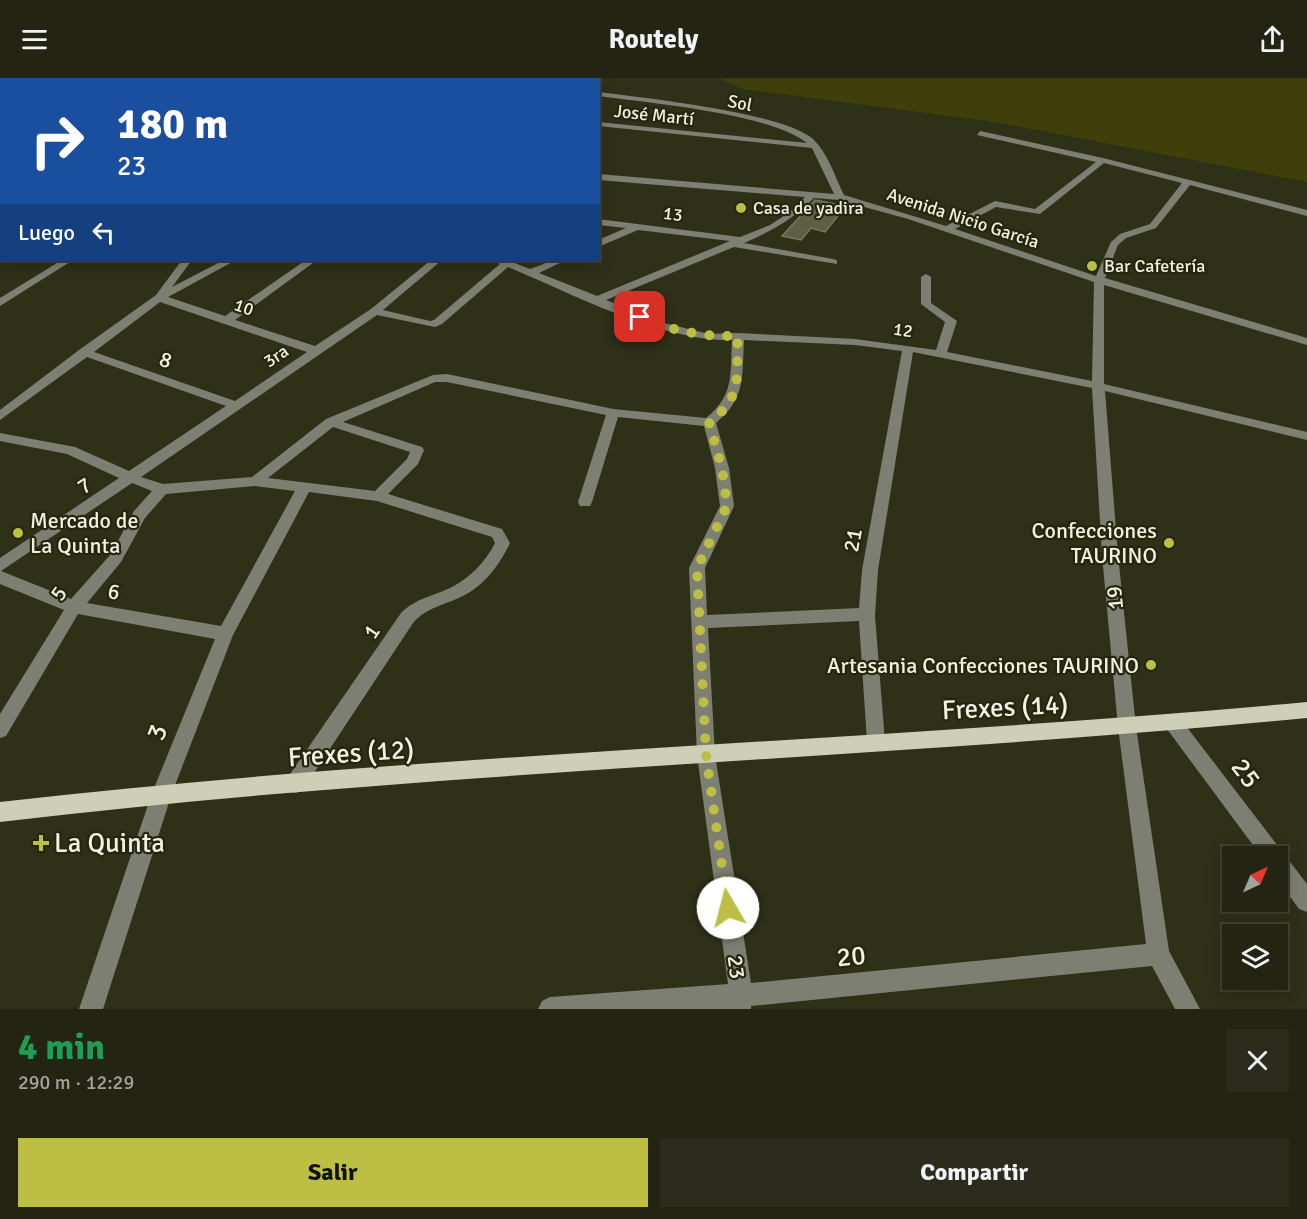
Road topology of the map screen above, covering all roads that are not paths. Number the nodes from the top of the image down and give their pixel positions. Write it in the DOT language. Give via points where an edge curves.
graph roads {
  1 [pos="600,94"];
  2 [pos="600,124"];
  3 [pos="980,133"];
  4 [pos="814,146"];
  5 [pos="1103,160"];
  6 [pos="600,177"];
  7 [pos="1187,183"];
  8 [pos="813,194"];
  9 [pos="840,197"];
  10 [pos="1307,213"];
  11 [pos="600,222"];
  12 [pos="639,226"];
  13 [pos="947,229"];
  14 [pos="739,242"];
  15 [pos="600,243"];
  16 [pos="66,261"];
  17 [pos="186,261"];
  18 [pos="229,261"];
  19 [pos="311,261"];
  20 [pos="436,261"];
  21 [pos="503,261"];
  22 [pos="559,261"];
  23 [pos="833,262"];
  24 [pos="532,272"];
  25 [pos="926,277"];
  26 [pos="1099,280"];
  27 [pos="159,298"];
  28 [pos="599,299"];
  29 [pos="0,303"];
  30 [pos="375,311"];
  31 [pos="227,320"];
  32 [pos="738,336"];
  33 [pos="1307,342"];
  34 [pos="908,348"];
  35 [pos="317,351"];
  36 [pos="83,352"];
  37 [pos="941,354"];
  38 [pos="1098,386"];
  39 [pos="235,405"];
  40 [pos="613,413"];
  41 [pos="0,416"];
  42 [pos="331,422"];
  43 [pos="709,422"];
  44 [pos="1307,436"];
  45 [pos="0,437"];
  46 [pos="131,478"];
  47 [pos="255,481"];
  48 [pos="304,488"];
  49 [pos="162,489"];
  50 [pos="378,496"];
  51 [pos="585,502"];
  52 [pos="0,566"];
  53 [pos="0,577"];
  54 [pos="74,607"];
  55 [pos="867,616"];
  56 [pos="700,622"];
  57 [pos="225,634"];
  58 [pos="1307,710"];
  59 [pos="1173,723"];
  60 [pos="1127,727"];
  61 [pos="0,730"];
  62 [pos="876,742"];
  63 [pos="706,755"];
  64 [pos="295,784"];
  65 [pos="162,793"];
  66 [pos="0,812"];
  67 [pos="1265,846"];
  68 [pos="1288,876"];
  69 [pos="1307,901"];
  70 [pos="1158,954"];
  71 [pos="740,1002"];
  72 [pos="91,1009"];
  73 [pos="550,1009"];
  74 [pos="1188,1009"];
  1 -- 4 [label="street, Sol" via="769,124 808,139"];
  2 -- 4 [label="street, José Martí"];
  3 -- 5 [label="street"];
  4 -- 9 [label="street"];
  5 -- 7 [label="street"];
  5 -- 13 [label="street" via="1036,212 995,204"];
  6 -- 8 [label="street, Avenida Nicio García"];
  7 -- 10 [label="street"];
  7 -- 26 [label="street, 19" via="1153,226 1123,236 1114,244"];
  8 -- 9 [label="street, Avenida Nicio García"];
  8 -- 14 [label="street" via="773,227"];
  9 -- 13 [label="street, Avenida Nicio García"];
  11 -- 12 [label="street, 13"];
  12 -- 14 [label="street, 13"];
  12 -- 15 [label="street"];
  13 -- 26 [label="street, Avenida Nicio García"];
  14 -- 23 [label="street, 13"];
  14 -- 28 [label="street"];
  16 -- 29 [label="street"];
  17 -- 27 [label="street"];
  18 -- 27 [label="street"];
  19 -- 31 [label="street"];
  20 -- 30 [label="street, 3ra"];
  21 -- 24 [label="street, 12"];
  21 -- 30 [label="street" via="431,325"];
  22 -- 24 [label="street"];
  24 -- 28 [label="street, 12"];
  25 -- 37 [label="street" via="926,303 951,321"];
  26 -- 33 [label="street, Avenida Nicio García"];
  26 -- 38 [label="street, 19"];
  27 -- 31 [label="street, 10"];
  27 -- 36 [label="street"];
  28 -- 32 [label="street, 12" via="661,327 709,337"];
  30 -- 35 [label="street, 3ra"];
  31 -- 35 [label="street, 10"];
  32 -- 34 [label="street, 12"];
  32 -- 43 [label="street" via="738,382 732,401"];
  34 -- 37 [label="street, 12"];
  34 -- 55 [label="street, 21" via="870,570"];
  35 -- 39 [label="street, 3ra"];
  36 -- 39 [label="street, 8"];
  36 -- 41 [label="street"];
  37 -- 38 [label="street, 12"];
  38 -- 44 [label="street, 12"];
  38 -- 60 [label="street, 19"];
  39 -- 46 [label="street, 3ra"];
  40 -- 42 [label="street" via="447,378 420,383"];
  40 -- 43 [label="street"];
  40 -- 51 [label="street"];
  42 -- 47 [label="street"];
  42 -- 50 [label="street" via="417,450 413,461"];
  43 -- 56 [label="street, 23" via="722,468 727,506 697,568"];
  45 -- 46 [label="street" via="70,450"];
  46 -- 49 [label="street"];
  46 -- 52 [label="street, 7"];
  47 -- 48 [label="street"];
  47 -- 49 [label="street"];
  48 -- 50 [label="street"];
  48 -- 57 [label="street, 3"];
  49 -- 54 [label="street, 5" via="139,515 116,558"];
  50 -- 64 [label="street, 1" via="497,533 503,543 499,553 470,584 431,599 407,618"];
  53 -- 54 [label="street, 6"];
  54 -- 57 [label="street, 6"];
  54 -- 61 [label="street, 5"];
  55 -- 56 [label="street"];
  55 -- 62 [label="street, 21"];
  56 -- 63 [label="street, 23"];
  57 -- 65 [label="street, 3"];
  58 -- 59 [label="main road, Frexes (14)"];
  59 -- 60 [label="main road, Frexes (14)"];
  59 -- 67 [label="street, 25"];
  60 -- 62 [label="main road, Frexes (14)"];
  60 -- 70 [label="street, 19"];
  62 -- 63 [label="main road, Frexes (14)"];
  63 -- 64 [label="main road, Frexes (12)"];
  63 -- 71 [label="street, 23"];
  64 -- 65 [label="main road, Frexes (12)"];
  65 -- 66 [label="main road, Frexes (12)"];
  65 -- 72 [label="street, 3"];
  68 -- 69 [label="street"];
  70 -- 71 [label="street, 20"];
  70 -- 74 [label="street, 19"];
  71 -- 73 [label="street, 20"];
}
